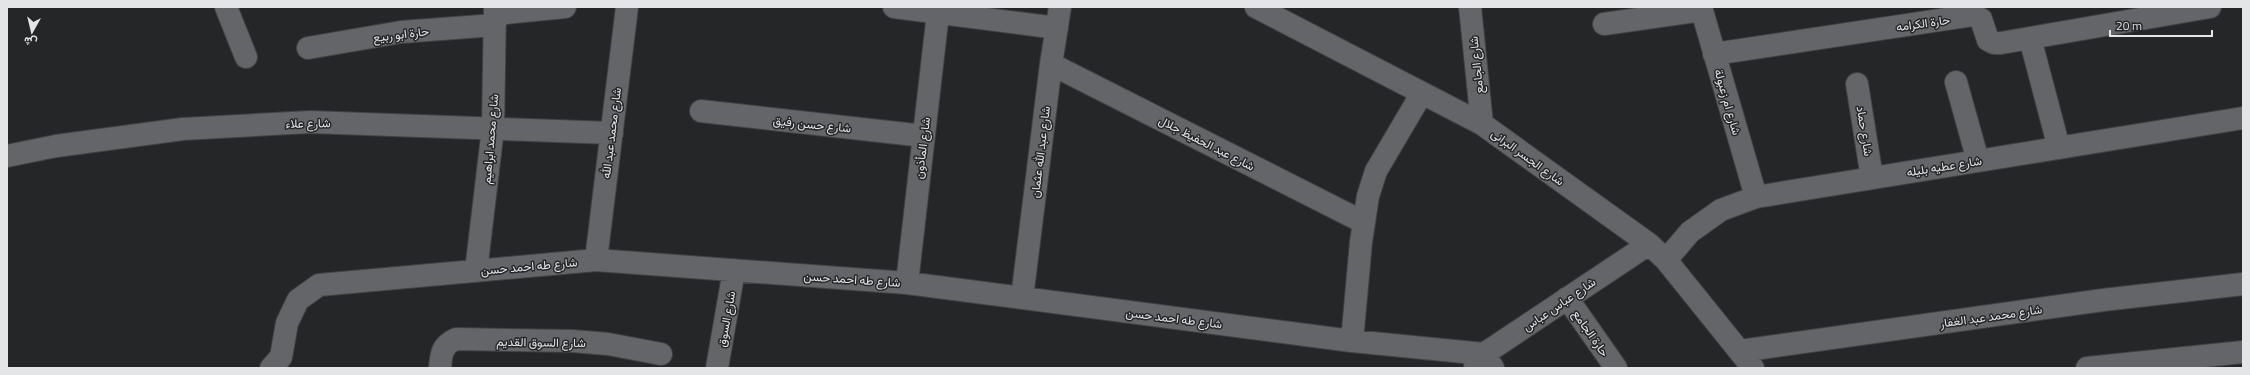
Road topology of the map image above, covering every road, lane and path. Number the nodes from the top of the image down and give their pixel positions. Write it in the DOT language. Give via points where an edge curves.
graph roads {
  1 [pos="226,7"];
  2 [pos="565,7"];
  3 [pos="627,7"];
  4 [pos="894,7"];
  5 [pos="1060,7"];
  6 [pos="1256,7"];
  7 [pos="1470,7"];
  8 [pos="2210,7"];
  9 [pos="1702,8"];
  10 [pos="938,13"];
  11 [pos="495,15"];
  12 [pos="1604,24"];
  13 [pos="1056,28"];
  14 [pos="2030,38"];
  15 [pos="308,48"];
  16 [pos="1714,54"];
  17 [pos="246,57"];
  18 [pos="1050,64"];
  19 [pos="1956,82"];
  20 [pos="1857,84"];
  21 [pos="1422,93"];
  22 [pos="701,111"];
  23 [pos="2243,118"];
  24 [pos="1482,124"];
  25 [pos="493,128"];
  26 [pos="612,133"];
  27 [pos="924,136"];
  28 [pos="2059,148"];
  29 [pos="7,156"];
  30 [pos="1978,161"];
  31 [pos="1872,178"];
  32 [pos="1756,196"];
  33 [pos="1363,222"];
  34 [pos="1649,244"];
  35 [pos="596,260"];
  36 [pos="1666,260"];
  37 [pos="734,270"];
  38 [pos="476,271"];
  39 [pos="907,283"];
  40 [pos="2243,284"];
  41 [pos="1022,298"];
  42 [pos="1567,298"];
  43 [pos="1352,341"];
  44 [pos="1740,351"];
  45 [pos="2243,352"];
  46 [pos="661,354"];
  47 [pos="1483,363"];
  48 [pos="271,368"];
  49 [pos="440,368"];
  50 [pos="718,368"];
  51 [pos="1616,368"];
  52 [pos="1753,368"];
  53 [pos="2087,368"];
  1 -- 17 [label="street"];
  2 -- 11 [label="street"];
  3 -- 26 [label="street, شارع محمد عبد الله"];
  4 -- 10 [label="street"];
  5 -- 13 [label="street, شارع عبد الله عثمان"];
  6 -- 21 [label="street, شارع الجسر البرانى"];
  7 -- 24 [label="street, شارع الجامع"];
  8 -- 14 [label="street, حارة الكرامه"];
  9 -- 12 [label="street"];
  9 -- 16 [label="street, شارع ام زعبولة"];
  10 -- 13 [label="street"];
  10 -- 27 [label="street, شارع المأذون"];
  11 -- 15 [label="street, حارة ابو ربيع"];
  11 -- 25 [label="street, شارع محمد ابراهيم"];
  13 -- 18 [label="street, شارع عبد الله عثمان"];
  14 -- 16 [label="street, حارة الكرامه" via="1994,43 1988,40 1981,19 1973,15"];
  14 -- 28 [label="street"];
  16 -- 32 [label="street, شارع ام زعبولة"];
  18 -- 33 [label="street, شارع عبد الحفيظ جلال"];
  18 -- 41 [label="street, شارع عبد الله عثمان"];
  19 -- 30 [label="street"];
  20 -- 31 [label="street, شارع حماد"];
  21 -- 24 [label="street, شارع الجسر البرانى"];
  21 -- 33 [label="street" via="1376,171"];
  22 -- 27 [label="street, شارع حسن رفيق"];
  23 -- 28 [label="street, شارع عطيه بليله"];
  24 -- 34 [label="street, شارع الجسر البرانى"];
  25 -- 26 [label="street, شارع علاء"];
  25 -- 29 [label="street, شارع علاء" via="310,122 183,129 56,146"];
  25 -- 38 [label="street, شارع محمد ابراهيم"];
  26 -- 35 [label="street, شارع محمد عبد الله"];
  27 -- 39 [label="street, شارع المأذون"];
  28 -- 30 [label="street, شارع عطيه بليله"];
  30 -- 31 [label="street, شارع عطيه بليله"];
  31 -- 32 [label="street, شارع عطيه بليله"];
  32 -- 36 [label="street, شارع عطيه بليله" via="1721,210 1690,232"];
  33 -- 43 [label="street"];
  34 -- 36 [label="street, شارع الجسر البرانى"];
  34 -- 42 [label="street, شارع عباس عباس"];
  35 -- 37 [label="street, شارع طه احمد حسن"];
  35 -- 38 [label="street, شارع طه احمد حسن"];
  36 -- 44 [label="street, شارع الجسر البرانى"];
  37 -- 39 [label="street, شارع طه احمد حسن"];
  37 -- 50 [label="street, شارع السوق"];
  38 -- 48 [label="street, شارع طه احمد حسن" via="319,285 298,300 287,323 281,357"];
  39 -- 41 [label="street, شارع طه احمد حسن"];
  40 -- 44 [label="street, شارع محمد عبد الغفار" via="2103,300"];
  41 -- 43 [label="street, شارع طه احمد حسن"];
  42 -- 47 [label="street, شارع عباس عباس"];
  42 -- 51 [label="street, حارة الجامع"];
  43 -- 47 [label="street, شارع طه احمد حسن"];
  44 -- 52 [label="street, شارع الجسر البرانى"];
  45 -- 53 [label="street"];
  46 -- 49 [label="street, شارع السوق القديم" via="608,344 572,341 456,339 444,347"];
}
